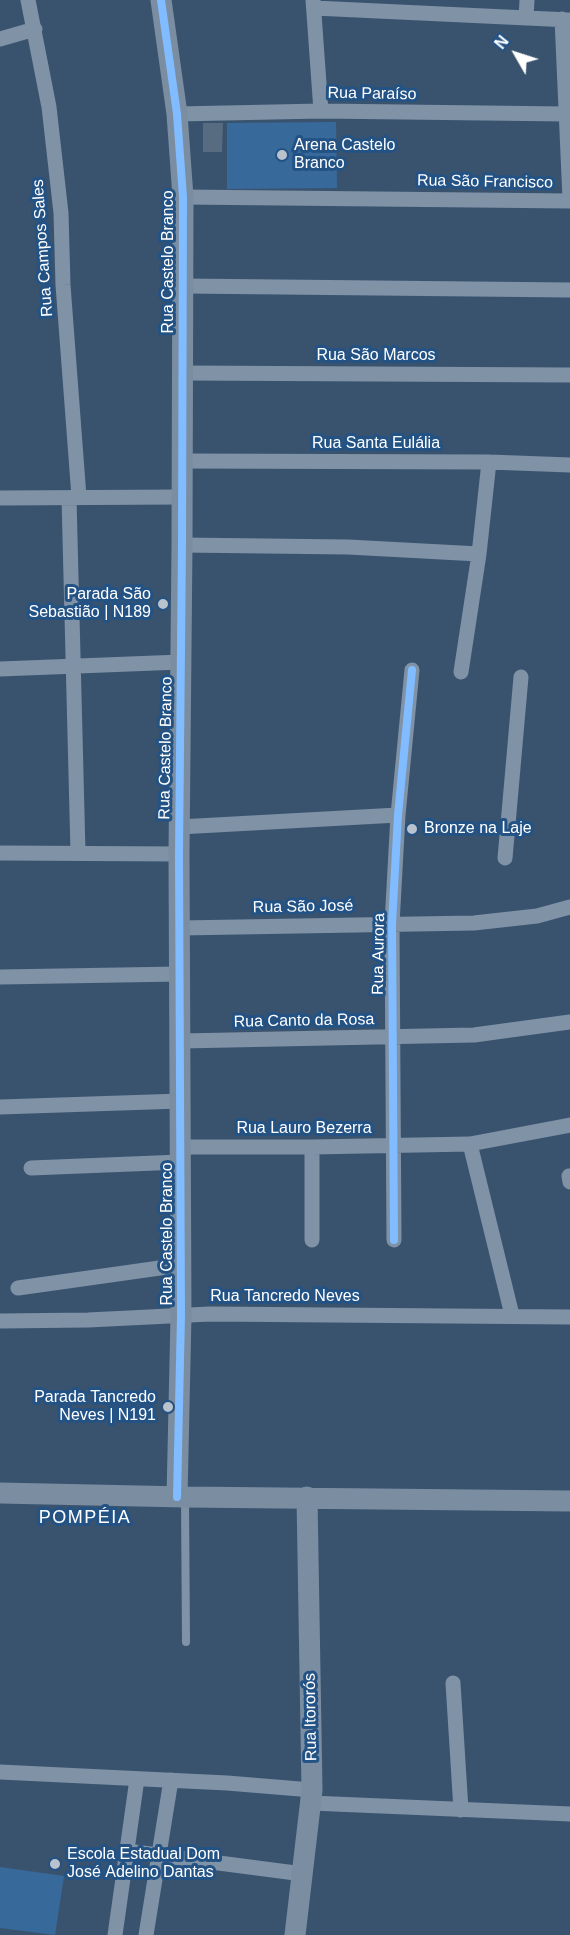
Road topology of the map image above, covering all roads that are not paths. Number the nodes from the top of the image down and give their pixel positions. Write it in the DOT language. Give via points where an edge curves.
graph roads {
  1 [pos="28,0"];
  2 [pos="161,0"];
  3 [pos="527,0"];
  4 [pos="313,4"];
  5 [pos="526,18"];
  6 [pos="566,19"];
  7 [pos="35,29"];
  8 [pos="0,39"];
  9 [pos="321,111"];
  10 [pos="177,114"];
  11 [pos="566,114"];
  12 [pos="183,197"];
  13 [pos="570,200"];
  14 [pos="183,286"];
  15 [pos="570,291"];
  16 [pos="182,373"];
  17 [pos="570,375"];
  18 [pos="182,461"];
  19 [pos="489,462"];
  20 [pos="570,465"];
  21 [pos="74,497"];
  22 [pos="182,497"];
  23 [pos="0,498"];
  24 [pos="182,545"];
  25 [pos="479,554"];
  26 [pos="181,662"];
  27 [pos="72,665"];
  28 [pos="0,669"];
  29 [pos="412,670"];
  30 [pos="461,672"];
  31 [pos="521,676"];
  32 [pos="398,814"];
  33 [pos="179,827"];
  34 [pos="0,853"];
  35 [pos="78,853"];
  36 [pos="178,854"];
  37 [pos="505,858"];
  38 [pos="570,907"];
  39 [pos="392,924"];
  40 [pos="180,928"];
  41 [pos="180,974"];
  42 [pos="0,976"];
  43 [pos="570,1022"];
  44 [pos="392,1038"];
  45 [pos="181,1041"];
  46 [pos="181,1101"];
  47 [pos="0,1107"];
  48 [pos="570,1125"];
  49 [pos="470,1143"];
  50 [pos="392,1146"];
  51 [pos="312,1147"];
  52 [pos="181,1154"];
  53 [pos="31,1168"];
  54 [pos="312,1240"];
  55 [pos="394,1240"];
  56 [pos="181,1265"];
  57 [pos="18,1288"];
  58 [pos="181,1316"];
  59 [pos="512,1316"];
  60 [pos="570,1317"];
  61 [pos="0,1321"];
  62 [pos="0,1493"];
  63 [pos="181,1497"];
  64 [pos="307,1497"];
  65 [pos="570,1501"];
  66 [pos="186,1642"];
  67 [pos="453,1683"];
  68 [pos="0,1772"];
  69 [pos="137,1779"];
  70 [pos="171,1780"];
  71 [pos="312,1797"];
  72 [pos="461,1810"];
  73 [pos="570,1814"];
  74 [pos="127,1851"];
  75 [pos="157,1856"];
  76 [pos="303,1874"];
  77 [pos="115,1935"];
  78 [pos="146,1935"];
  79 [pos="295,1935"];
  1 -- 7 [label="street, Rua Campos Sales"];
  2 -- 10 [label="street, Rua Castelo Branco"];
  3 -- 5 [label="street"];
  4 -- 5 [label="street"];
  4 -- 9 [label="street"];
  5 -- 6 [label="street"];
  6 -- 11 [label="street"];
  7 -- 8 [label="street"];
  7 -- 21 [label="street, Rua Campos Sales" via="61,213"];
  9 -- 10 [label="street, Rua Paraíso"];
  9 -- 11 [label="street, Rua Paraíso"];
  10 -- 12 [label="street, Rua Castelo Branco"];
  11 -- 13 [label="street"];
  12 -- 13 [label="street, Rua São Francisco"];
  12 -- 14 [label="street, Rua Castelo Branco"];
  14 -- 15 [label="street"];
  14 -- 16 [label="street, Rua Castelo Branco"];
  16 -- 17 [label="street, Rua São Marcos"];
  16 -- 18 [label="street, Rua Castelo Branco"];
  18 -- 19 [label="street, Rua Santa Eulália"];
  18 -- 22 [label="street, Rua Castelo Branco"];
  19 -- 20 [label="street, Rua Santa Eulália"];
  19 -- 25 [label="street"];
  21 -- 22 [label="street"];
  21 -- 23 [label="street"];
  21 -- 27 [label="street, Rua Campos Sales"];
  22 -- 24 [label="street, Rua Castelo Branco"];
  24 -- 25 [label="street" via="348,547"];
  24 -- 26 [label="street, Rua Castelo Branco"];
  25 -- 30 [label="street"];
  26 -- 27 [label="street"];
  26 -- 33 [label="street, Rua Castelo Branco"];
  27 -- 28 [label="street"];
  27 -- 35 [label="street, Rua Campos Sales"];
  29 -- 32 [label="street, Rua Aurora"];
  31 -- 37 [label="street"];
  32 -- 33 [label="street"];
  32 -- 39 [label="street, Rua Aurora"];
  33 -- 36 [label="street, Rua Castelo Branco"];
  34 -- 35 [label="street"];
  35 -- 36 [label="street"];
  36 -- 40 [label="street, Rua Castelo Branco"];
  38 -- 39 [label="street, Rua São José" via="537,916 474,923"];
  39 -- 40 [label="street, Rua São José"];
  39 -- 44 [label="street, Rua Aurora"];
  40 -- 41 [label="street, Rua Castelo Branco"];
  41 -- 42 [label="street"];
  41 -- 45 [label="street, Rua Castelo Branco"];
  43 -- 44 [label="street, Rua Canto da Rosa" via="474,1035"];
  44 -- 45 [label="street, Rua Canto da Rosa"];
  44 -- 50 [label="street, Rua Aurora"];
  45 -- 46 [label="street, Rua Castelo Branco"];
  46 -- 47 [label="street"];
  46 -- 52 [label="street, Rua Castelo Branco"];
  48 -- 49 [label="street, Rua Lauro Bezerra"];
  49 -- 50 [label="street, Rua Lauro Bezerra"];
  49 -- 59 [label="street"];
  50 -- 51 [label="street, Rua Lauro Bezerra"];
  50 -- 55 [label="street, Rua Aurora"];
  51 -- 52 [label="street, Rua Lauro Bezerra"];
  51 -- 54 [label="street"];
  52 -- 53 [label="street, Rua Lauro Bezerra"];
  52 -- 56 [label="street, Rua Castelo Branco"];
  56 -- 57 [label="street"];
  56 -- 58 [label="street, Rua Castelo Branco"];
  58 -- 59 [label="street, Rua Tancredo Neves"];
  58 -- 61 [label="street, Rua Tancredo Neves"];
  58 -- 63 [label="street, Rua Castelo Branco"];
  59 -- 60 [label="street, Rua Tancredo Neves"];
  62 -- 63 [label="street"];
  63 -- 64 [label="street"];
  63 -- 66 [label="lane"];
  64 -- 65 [label="street"];
  64 -- 71 [label="street, Rua Itororós"];
  67 -- 72 [label="street"];
  68 -- 69 [label="street"];
  69 -- 70 [label="street"];
  69 -- 74 [label="street"];
  70 -- 71 [label="street" via="227,1783"];
  70 -- 75 [label="street"];
  71 -- 72 [label="street"];
  71 -- 76 [label="street, Rua Itororós"];
  72 -- 73 [label="street"];
  74 -- 75 [label="street"];
  74 -- 77 [label="street"];
  75 -- 76 [label="street"];
  75 -- 78 [label="street"];
  76 -- 79 [label="street, Rua Itororós"];
}
